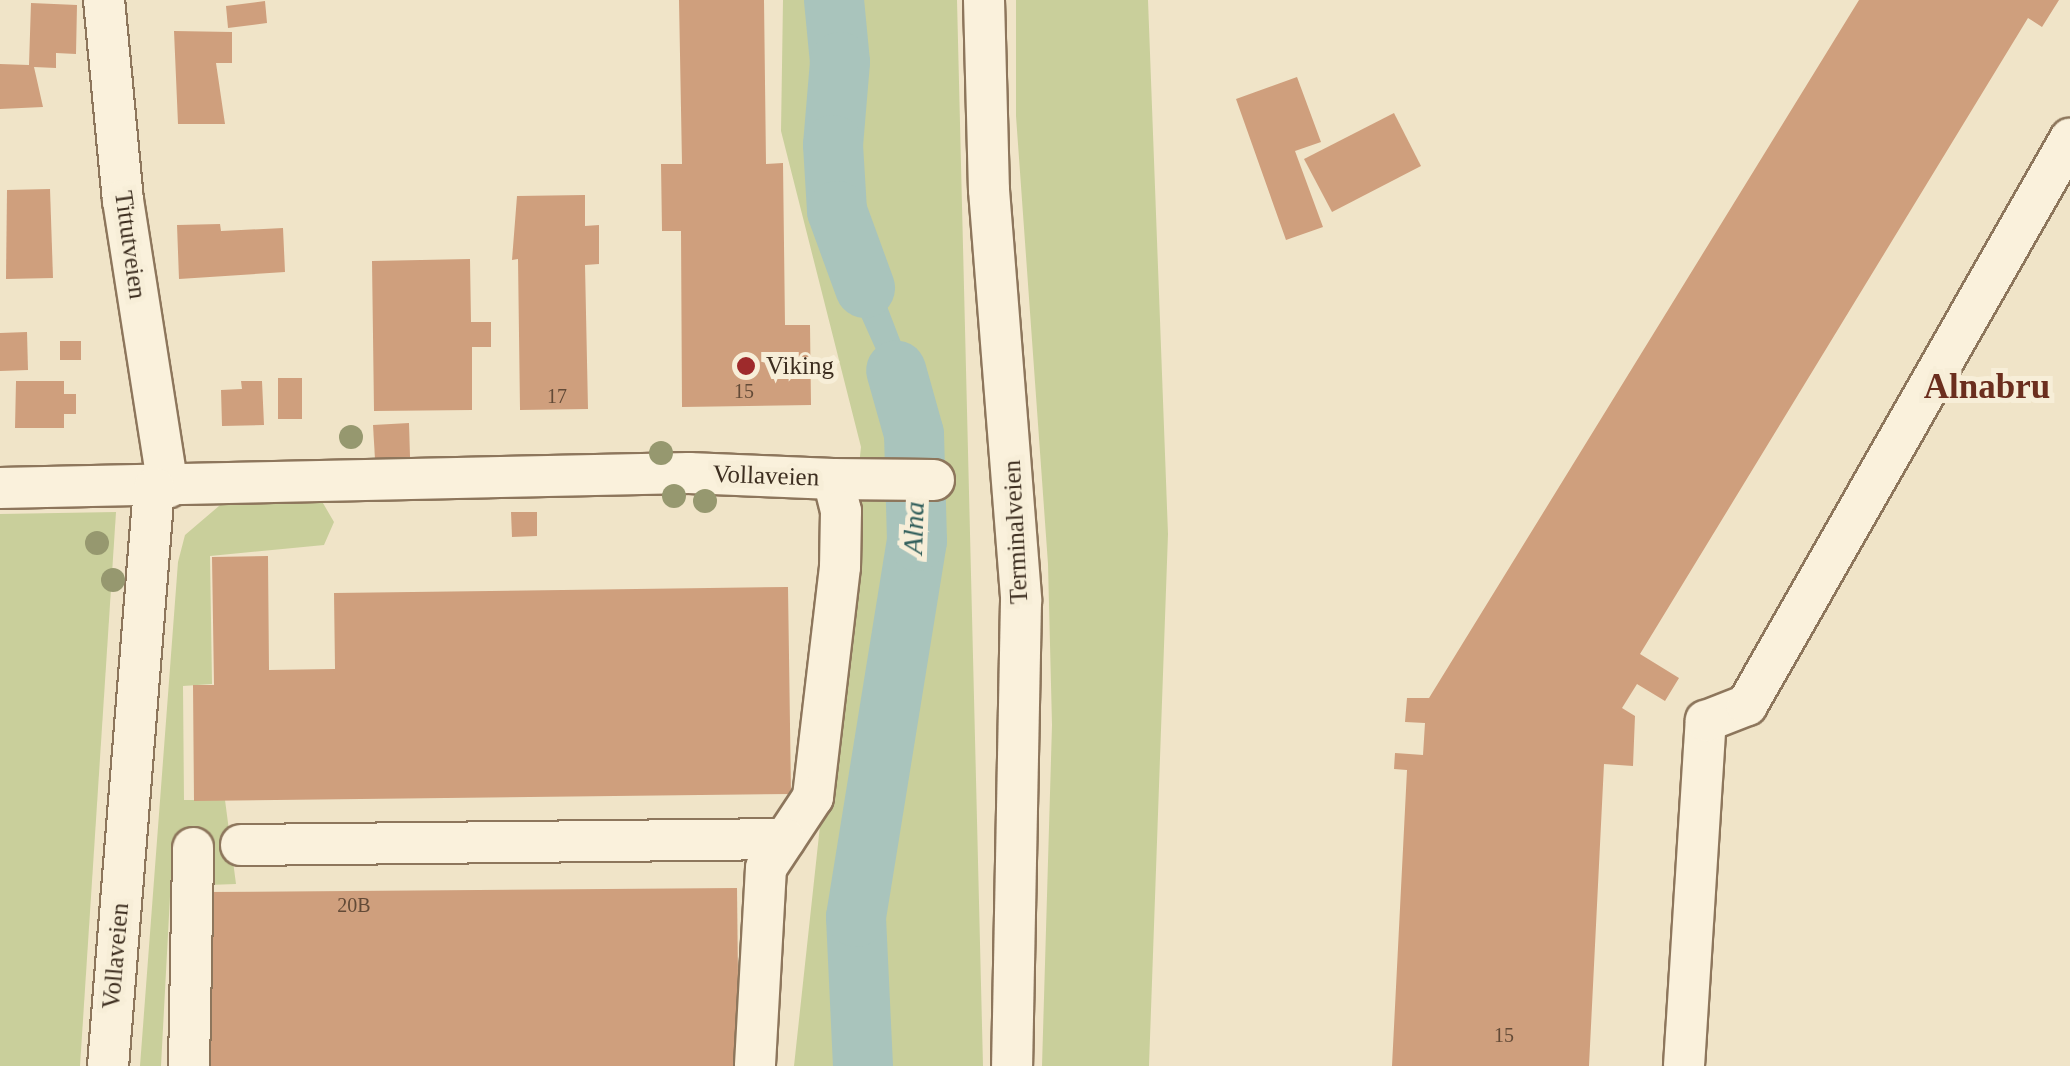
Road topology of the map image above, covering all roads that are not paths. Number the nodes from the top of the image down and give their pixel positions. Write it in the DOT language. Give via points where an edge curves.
graph roads {
  1 [pos="104,0"];
  2 [pos="984,0"];
  3 [pos="2070,139"];
  4 [pos="934,480"];
  5 [pos="0,488"];
  6 [pos="161,488"];
  7 [pos="837,495"];
  8 [pos="785,839"];
  9 [pos="241,845"];
  10 [pos="193,848"];
  11 [pos="108,1066"];
  12 [pos="189,1066"];
  13 [pos="756,1066"];
  14 [pos="1012,1066"];
  15 [pos="1684,1066"];
  1 -- 6 [label="street, Tittutveien"];
  2 -- 14 [label="street, Terminalveien" via="989,190 1021,601"];
  3 -- 15 [label="street" via="1747,705 1706,721"];
  4 -- 7 [label="street" via="885,480"];
  5 -- 6 [label="street, Vollaveien"];
  6 -- 7 [label="street, Vollaveien" via="689,473"];
  6 -- 11 [label="street, Vollaveien"];
  7 -- 8 [label="street, Vollaveien" via="813,798"];
  8 -- 9 [label="street"];
  8 -- 13 [label="street, Vollaveien" via="766,868"];
  10 -- 12 [label="street"];
}
